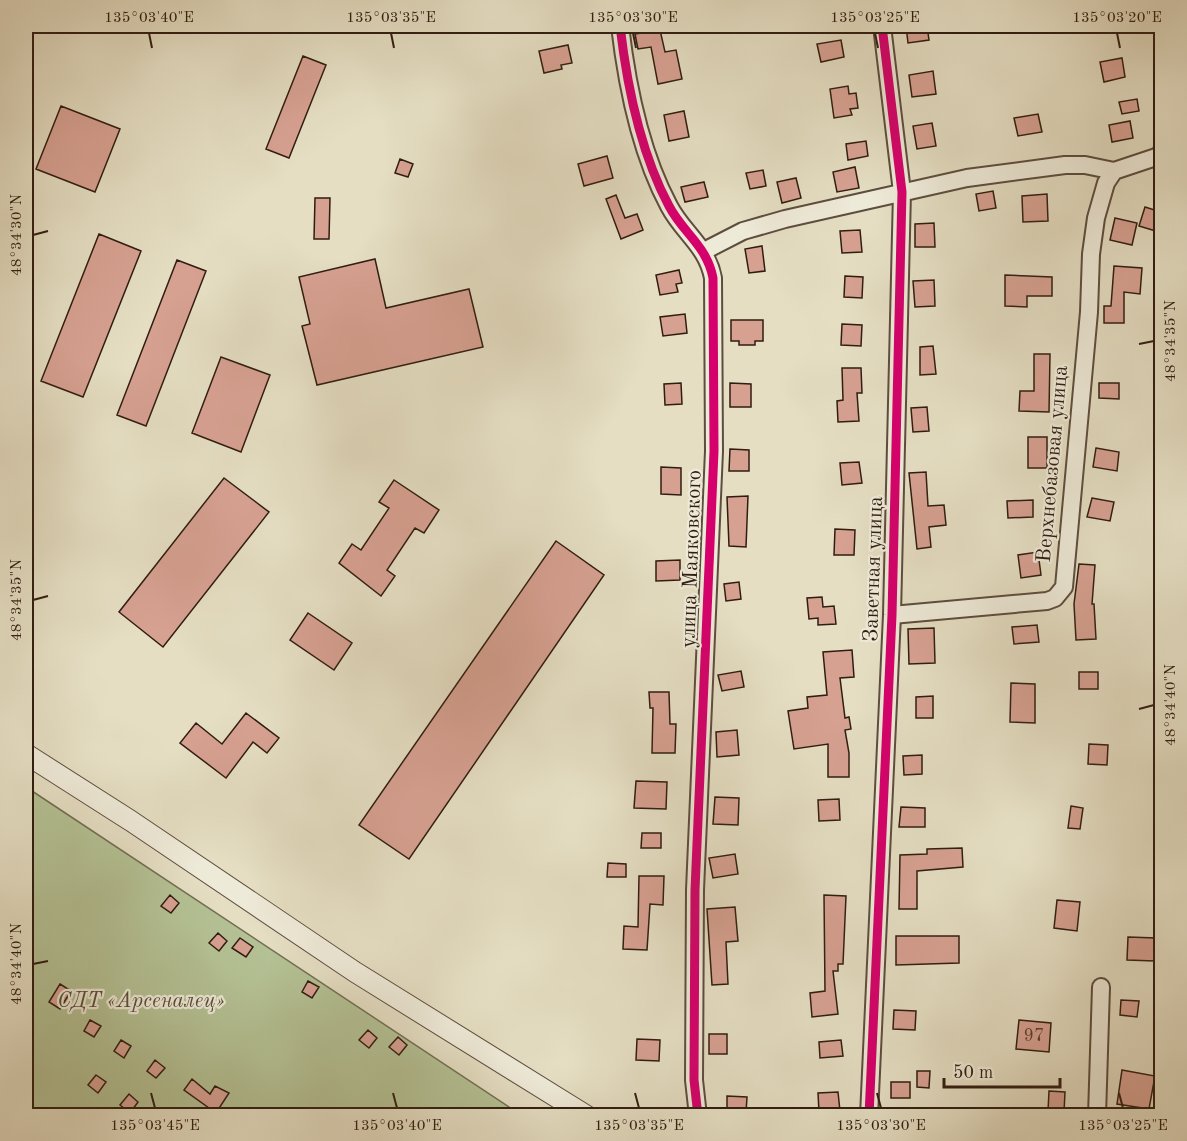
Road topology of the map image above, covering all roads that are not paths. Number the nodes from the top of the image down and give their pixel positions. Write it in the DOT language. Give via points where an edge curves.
graph roads {
  1 [pos="620,26"];
  2 [pos="882,26"];
  3 [pos="1157,155"];
  4 [pos="1114,171"];
  5 [pos="902,192"];
  6 [pos="704,251"];
  7 [pos="892,615"];
  8 [pos="26,754"];
  9 [pos="1101,987"];
  10 [pos="587,1116"];
  11 [pos="698,1116"];
  12 [pos="870,1116"];
  13 [pos="1097,1116"];
  1 -- 6 [label="street, улица Маяковского" via="650,166 678,221"];
  2 -- 5 [label="street, Заветная улица"];
  3 -- 4 [label="street"];
  4 -- 5 [label="street" via="1085,165 1037,168"];
  4 -- 7 [label="street, Верхнебазовая улица" via="1104,192 1091,254 1064,588 1047,601"];
  5 -- 6 [label="street" via="754,228"];
  5 -- 7 [label="street, Заветная улица"];
  6 -- 11 [label="street, улица Маяковского" via="713,278 714,451 695,890 694,1080"];
  7 -- 12 [label="street, Заветная улица"];
  8 -- 10 [label="street" via="355,972"];
  9 -- 13 [label="street"];
}
